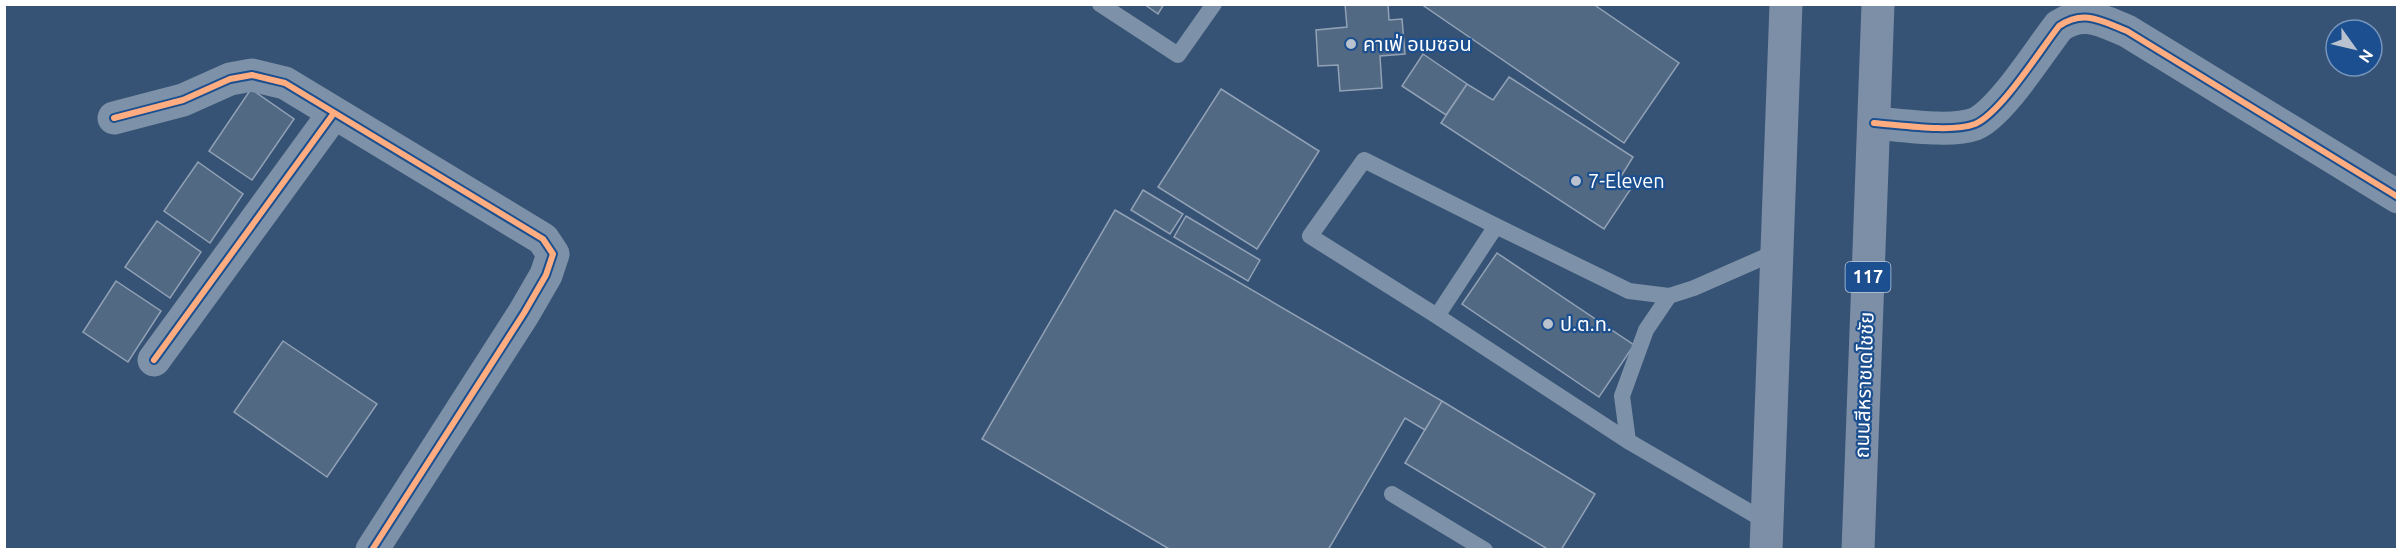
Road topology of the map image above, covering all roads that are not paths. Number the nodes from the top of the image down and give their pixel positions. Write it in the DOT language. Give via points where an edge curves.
graph roads {
  1 [pos="1100,4"];
  2 [pos="1214,4"];
  3 [pos="1786,4"];
  4 [pos="1878,4"];
  5 [pos="334,113"];
  6 [pos="114,118"];
  7 [pos="1874,123"];
  8 [pos="2397,197"];
  9 [pos="1496,226"];
  10 [pos="1776,252"];
  11 [pos="1669,296"];
  12 [pos="1437,316"];
  13 [pos="154,360"];
  14 [pos="1628,441"];
  15 [pos="1392,494"];
  16 [pos="1766,536"];
  17 [pos="372,549"];
  18 [pos="1485,549"];
  19 [pos="1858,549"];
  1 -- 2 [label="lane" via="1178,55"];
  3 -- 10 [label="main road"];
  4 -- 7 [label="main road, ถนนสีหราชเดโชชัย / 117"];
  5 -- 6 [label="street" via="285,83 252,75 230,79 183,100"];
  5 -- 13 [label="street"];
  5 -- 17 [label="street" via="543,239 554,254 524,313"];
  7 -- 8 [label="street" via="1954,128 1976,123 1995,110 2059,26 2081,16 2127,31"];
  7 -- 19 [label="main road, ถนนสีหราชเดโชชัย / 117"];
  9 -- 11 [label="lane" via="1629,291"];
  9 -- 12 [label="lane"];
  9 -- 12 [label="lane" via="1364,160 1310,236"];
  10 -- 11 [label="lane"];
  10 -- 16 [label="main road"];
  11 -- 14 [label="lane" via="1646,330 1622,396"];
  12 -- 14 [label="lane"];
  14 -- 16 [label="lane"];
  15 -- 18 [label="lane"];
}
